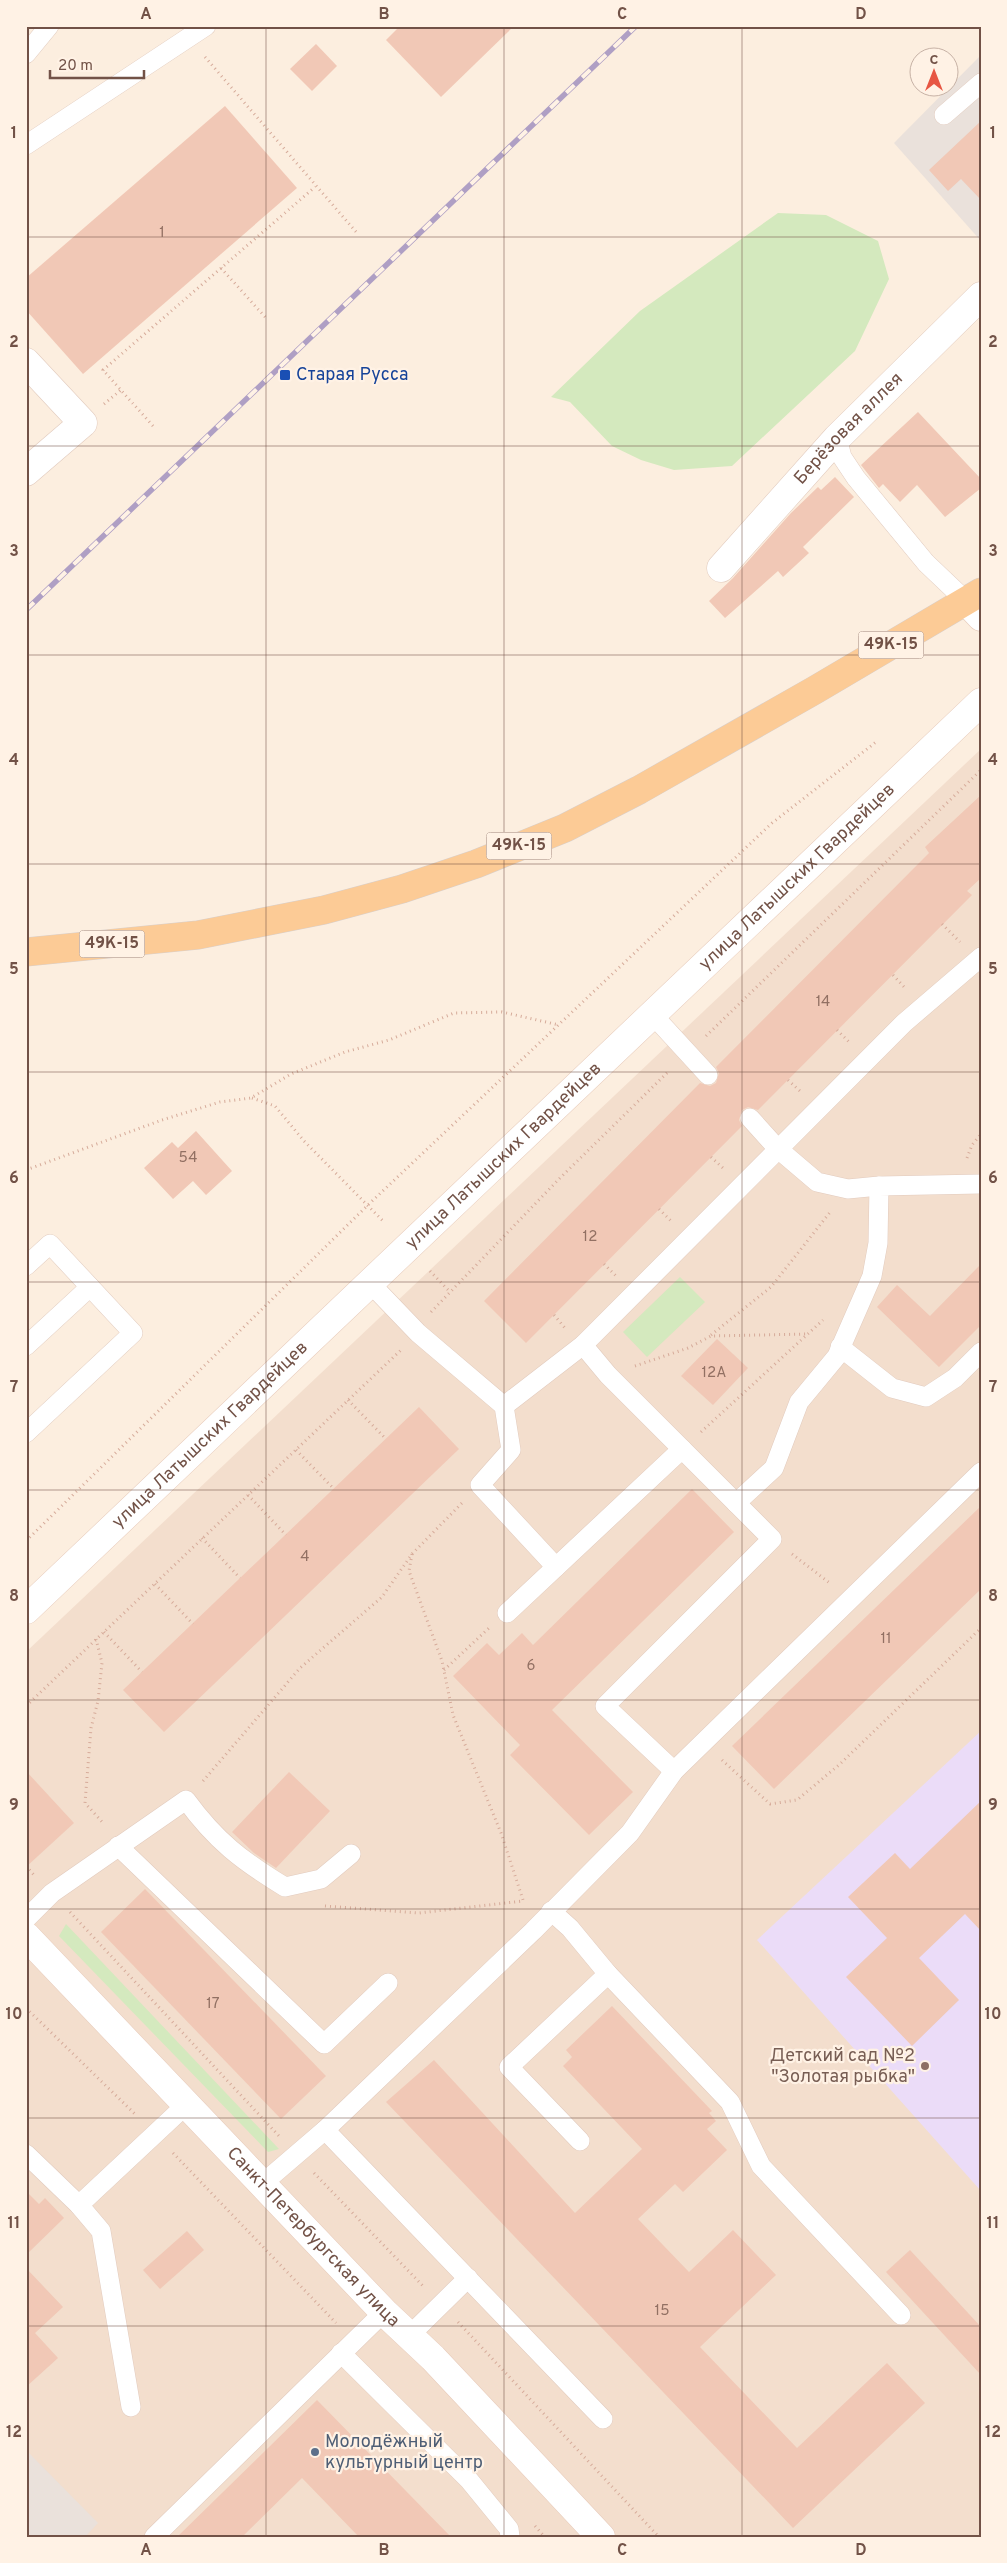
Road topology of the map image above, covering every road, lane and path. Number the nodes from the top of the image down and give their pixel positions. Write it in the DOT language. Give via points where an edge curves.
graph roads {
  1 [pos="49,26"];
  2 [pos="206,26"];
  3 [pos="187,32"];
  4 [pos="26,54"];
  5 [pos="981,83"];
  6 [pos="944,115"];
  7 [pos="26,145"];
  8 [pos="315,187"];
  9 [pos="357,233"];
  10 [pos="221,268"];
  11 [pos="981,296"];
  12 [pos="266,318"];
  13 [pos="26,362"];
  14 [pos="154,426"];
  15 [pos="837,438"];
  16 [pos="26,472"];
  17 [pos="721,568"];
  18 [pos="976,603"];
  19 [pos="981,702"];
  20 [pos="876,742"];
  21 [pos="981,770"];
  22 [pos="26,952"];
  23 [pos="981,958"];
  24 [pos="652,1014"];
  25 [pos="559,1025"];
  26 [pos="688,1053"];
  27 [pos="708,1075"];
  28 [pos="251,1098"];
  29 [pos="750,1118"];
  30 [pos="777,1148"];
  31 [pos="26,1170"];
  32 [pos="981,1184"];
  33 [pos="879,1186"];
  34 [pos="848,1189"];
  35 [pos="369,1204"];
  36 [pos="384,1222"];
  37 [pos="26,1266"];
  38 [pos="430,1271"];
  39 [pos="369,1282"];
  40 [pos="90,1287"];
  41 [pos="450,1292"];
  42 [pos="829,1314"];
  43 [pos="418,1333"];
  44 [pos="808,1334"];
  45 [pos="711,1336"];
  46 [pos="583,1345"];
  47 [pos="26,1346"];
  48 [pos="840,1347"];
  49 [pos="981,1352"];
  50 [pos="608,1375"];
  51 [pos="348,1400"];
  52 [pos="504,1406"];
  53 [pos="26,1433"];
  54 [pos="386,1439"];
  55 [pos="682,1449"];
  56 [pos="296,1450"];
  57 [pos="981,1472"];
  58 [pos="480,1485"];
  59 [pos="334,1489"];
  60 [pos="248,1495"];
  61 [pos="736,1503"];
  62 [pos="286,1535"];
  63 [pos="202,1538"];
  64 [pos="772,1539"];
  65 [pos="26,1541"];
  66 [pos="412,1554"];
  67 [pos="556,1567"];
  68 [pos="240,1578"];
  69 [pos="154,1584"];
  70 [pos="850,1598"];
  71 [pos="26,1610"];
  72 [pos="507,1613"];
  73 [pos="193,1624"];
  74 [pos="981,1628"];
  75 [pos="104,1632"];
  76 [pos="96,1640"];
  77 [pos="444,1670"];
  78 [pos="142,1672"];
  79 [pos="26,1706"];
  80 [pos="703,1743"];
  81 [pos="674,1771"];
  82 [pos="186,1800"];
  83 [pos="120,1844"];
  84 [pos="351,1854"];
  85 [pos="26,1866"];
  86 [pos="285,1887"];
  87 [pos="52,1893"];
  88 [pos="523,1901"];
  89 [pos="551,1911"];
  90 [pos="26,1919"];
  91 [pos="532,1930"];
  92 [pos="26,1936"];
  93 [pos="608,1974"];
  94 [pos="388,1983"];
  95 [pos="26,2008"];
  96 [pos="187,2104"];
  97 [pos="326,2130"];
  98 [pos="154,2134"];
  99 [pos="580,2142"];
  100 [pos="26,2154"];
  101 [pos="296,2154"];
  102 [pos="262,2184"];
  103 [pos="79,2205"];
  104 [pos="468,2278"];
  105 [pos="441,2305"];
  106 [pos="384,2312"];
  107 [pos="901,2315"];
  108 [pos="409,2336"];
  109 [pos="347,2347"];
  110 [pos="131,2407"];
  111 [pos="603,2419"];
  112 [pos="531,2523"];
  113 [pos="154,2537"];
  114 [pos="510,2537"];
  115 [pos="545,2537"];
  116 [pos="601,2537"];
  117 [pos="660,2537"];
  1 -- 4 [label="lane"];
  2 -- 3 [label="lane"];
  3 -- 7 [label="lane"];
  3 -- 8 [label="path"];
  5 -- 6 [label="lane"];
  8 -- 9 [label="path"];
  8 -- 10 [label="path"];
  10 -- 12 [label="path"];
  10 -- 14 [label="path" via="103,370"];
  11 -- 15 [label="main road, Берёзовая аллея"];
  13 -- 16 [label="main road" via="83,423"];
  15 -- 17 [label="main road, Берёзовая аллея"];
  15 -- 18 [label="lane" via="842,457 856,478 926,563"];
  18 -- 22 [label="main road, 49К-15" via="639,790 564,828 476,864 324,910 198,935"];
  19 -- 24 [label="main road, улица Латышских Гвардейцев"];
  20 -- 25 [label="path" via="772,823"];
  21 -- 26 [label="path"];
  23 -- 30 [label="lane" via="904,1023"];
  24 -- 26 [label="lane"];
  24 -- 39 [label="main road, улица Латышских Гвардейцев"];
  25 -- 28 [label="path" via="502,1012 454,1013 389,1040 345,1052 291,1074"];
  25 -- 35 [label="path"];
  26 -- 27 [label="lane"];
  26 -- 41 [label="path"];
  28 -- 31 [label="path" via="220,1102 162,1120"];
  28 -- 35 [label="path" via="275,1106 304,1141"];
  29 -- 30 [label="lane"];
  30 -- 34 [label="lane" via="817,1182"];
  30 -- 46 [label="lane"];
  32 -- 33 [label="lane"];
  33 -- 34 [label="lane"];
  33 -- 48 [label="lane" via="878,1243 872,1276"];
  34 -- 45 [label="path" via="771,1287"];
  35 -- 36 [label="path"];
  35 -- 65 [label="path"];
  37 -- 40 [label="lane" via="50,1244"];
  38 -- 41 [label="path"];
  39 -- 43 [label="lane"];
  39 -- 71 [label="main road, улица Латышских Гвардейцев"];
  40 -- 47 [label="lane"];
  40 -- 53 [label="lane" via="133,1333"];
  41 -- 43 [label="path" via="429,1313"];
  42 -- 44 [label="path"];
  43 -- 51 [label="path"];
  43 -- 52 [label="lane"];
  44 -- 45 [label="path"];
  44 -- 55 [label="path"];
  45 -- 50 [label="path" via="688,1348"];
  46 -- 50 [label="lane"];
  46 -- 52 [label="lane"];
  48 -- 49 [label="lane" via="892,1388 926,1397 955,1378"];
  48 -- 61 [label="lane" via="837,1356 799,1402 774,1468"];
  50 -- 55 [label="lane"];
  51 -- 54 [label="path"];
  51 -- 56 [label="path"];
  52 -- 58 [label="lane" via="511,1450"];
  55 -- 61 [label="lane"];
  55 -- 67 [label="lane"];
  56 -- 59 [label="path"];
  56 -- 60 [label="path"];
  57 -- 70 [label="lane"];
  58 -- 66 [label="path"];
  58 -- 67 [label="lane"];
  60 -- 62 [label="path"];
  60 -- 63 [label="path"];
  61 -- 64 [label="lane"];
  63 -- 68 [label="path"];
  63 -- 69 [label="path"];
  64 -- 70 [label="path"];
  64 -- 81 [label="lane" via="604,1706"];
  66 -- 77 [label="path" via="409,1571"];
  66 -- 82 [label="path" via="382,1596 300,1668"];
  67 -- 72 [label="lane"];
  69 -- 73 [label="path"];
  69 -- 75 [label="path"];
  70 -- 80 [label="lane"];
  72 -- 77 [label="path"];
  74 -- 80 [label="path" via="840,1764 797,1800 770,1804"];
  75 -- 76 [label="path"];
  75 -- 78 [label="path"];
  76 -- 79 [label="path"];
  76 -- 83 [label="path" via="102,1663 91,1728 85,1803"];
  77 -- 88 [label="path" via="453,1715 501,1833"];
  80 -- 81 [label="lane"];
  81 -- 89 [label="lane" via="630,1833"];
  82 -- 83 [label="lane"];
  82 -- 86 [label="lane" via="205,1825 246,1863"];
  83 -- 87 [label="lane"];
  83 -- 94 [label="lane" via="324,2044"];
  84 -- 86 [label="lane" via="321,1879"];
  85 -- 87 [label="path"];
  86 -- 88 [label="path" via="315,1905 419,1913"];
  87 -- 90 [label="lane"];
  87 -- 101 [label="path"];
  88 -- 91 [label="path"];
  89 -- 91 [label="lane"];
  89 -- 93 [label="lane" via="570,1928"];
  91 -- 97 [label="lane"];
  92 -- 96 [label="main road, Санкт-Петербургская улица"];
  93 -- 99 [label="lane" via="509,2067"];
  93 -- 107 [label="lane" via="730,2102 761,2166"];
  95 -- 98 [label="path"];
  96 -- 98 [label="lane"];
  96 -- 102 [label="main road, Санкт-Петербургская улица"];
  97 -- 101 [label="lane"];
  97 -- 104 [label="lane"];
  98 -- 103 [label="lane"];
  98 -- 109 [label="path"];
  100 -- 103 [label="lane"];
  101 -- 102 [label="lane"];
  101 -- 105 [label="path"];
  102 -- 106 [label="main road, Санкт-Петербургская улица"];
  103 -- 110 [label="lane" via="101,2231"];
  104 -- 105 [label="lane"];
  104 -- 111 [label="lane"];
  105 -- 108 [label="lane"];
  105 -- 117 [label="path"];
  106 -- 108 [label="main road, Санкт-Петербургская улица"];
  106 -- 109 [label="lane"];
  108 -- 116 [label="main road, Санкт-Петербургская улица"];
  109 -- 113 [label="lane"];
  109 -- 114 [label="lane" via="470,2480 509,2529"];
  112 -- 115 [label="path"];
}
